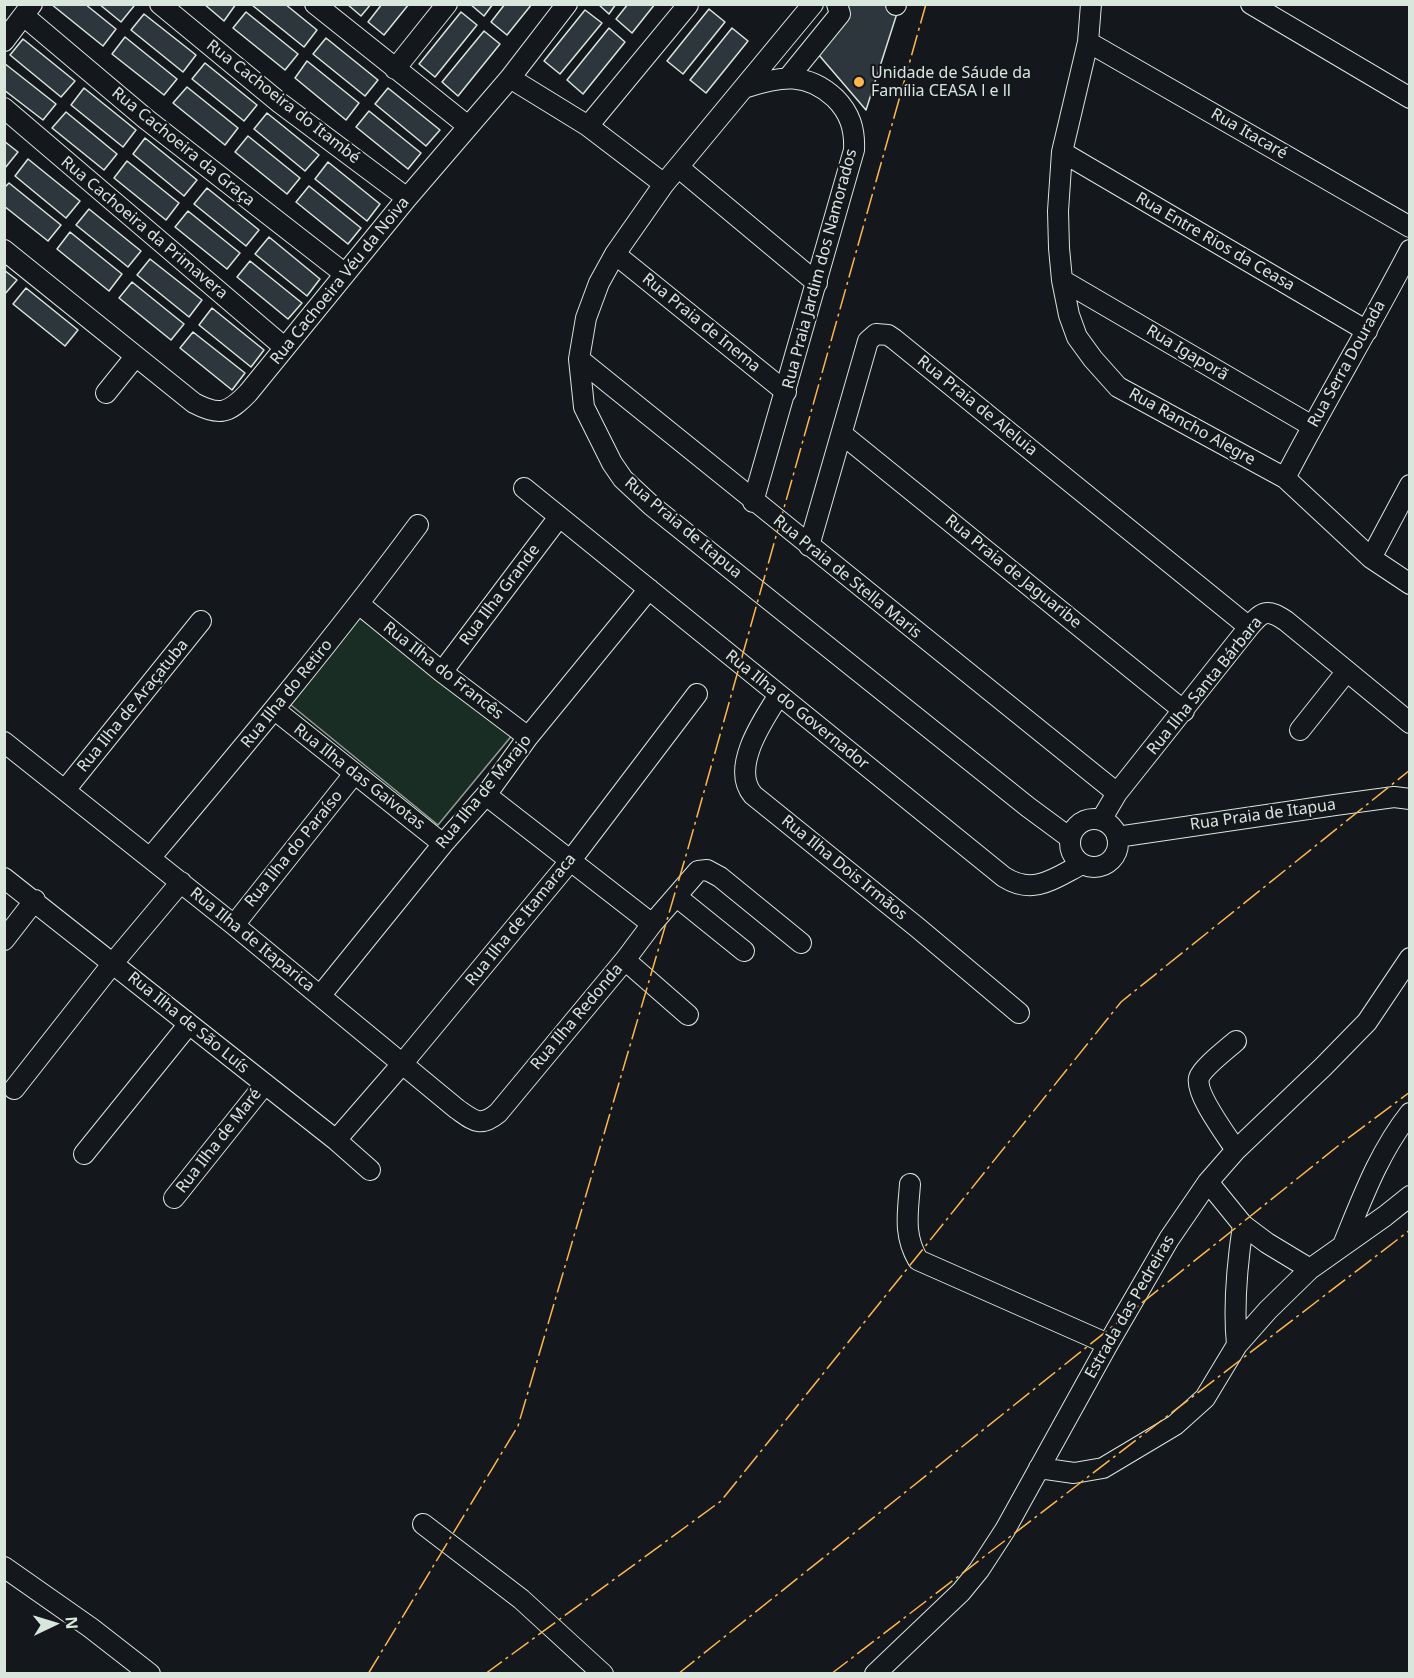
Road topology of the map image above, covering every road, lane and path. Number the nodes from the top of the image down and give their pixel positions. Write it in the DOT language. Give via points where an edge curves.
graph roads {
  1 [pos="160,4"];
  2 [pos="447,4"];
  3 [pos="567,4"];
  4 [pos="837,4"];
  5 [pos="1091,4"];
  6 [pos="1251,4"];
  7 [pos="688,5"];
  8 [pos="320,6"];
  9 [pos="805,7"];
  10 [pos="28,10"];
  11 [pos="4,41"];
  12 [pos="1088,42"];
  13 [pos="395,69"];
  14 [pos="510,78"];
  15 [pos="788,78"];
  16 [pos="747,87"];
  17 [pos="1410,98"];
  18 [pos="4,108"];
  19 [pos="468,126"];
  20 [pos="588,126"];
  21 [pos="1062,152"];
  22 [pos="678,167"];
  23 [pos="664,184"];
  24 [pos="407,198"];
  25 [pos="1410,227"];
  26 [pos="4,250"];
  27 [pos="1410,250"];
  28 [pos="615,254"];
  29 [pos="345,274"];
  30 [pos="1062,280"];
  31 [pos="817,283"];
  32 [pos="1367,332"];
  33 [pos="285,347"];
  34 [pos="135,357"];
  35 [pos="579,359"];
  36 [pos="786,392"];
  37 [pos="106,393"];
  38 [pos="1312,426"];
  39 [pos="842,434"];
  40 [pos="1285,478"];
  41 [pos="1410,485"];
  42 [pos="524,488"];
  43 [pos="753,502"];
  44 [pos="559,517"];
  45 [pos="418,525"];
  46 [pos="809,546"];
  47 [pos="1371,558"];
  48 [pos="1410,584"];
  49 [pos="649,589"];
  50 [pos="359,604"];
  51 [pos="201,621"];
  52 [pos="1249,627"];
  53 [pos="1347,671"];
  54 [pos="442,672"];
  55 [pos="697,694"];
  56 [pos="779,695"];
  57 [pos="275,710"];
  58 [pos="1184,711"];
  59 [pos="1410,723"];
  60 [pos="1300,730"];
  61 [pos="528,737"];
  62 [pos="4,742"];
  63 [pos="354,774"];
  64 [pos="66,790"];
  65 [pos="1117,793"];
  66 [pos="486,795"];
  67 [pos="1410,799"];
  68 [pos="1101,820"];
  69 [pos="1117,837"];
  70 [pos="1070,838"];
  71 [pos="443,844"];
  72 [pos="150,858"];
  73 [pos="571,860"];
  74 [pos="1082,864"];
  75 [pos="4,878"];
  76 [pos="181,882"];
  77 [pos="682,890"];
  78 [pos="35,900"];
  79 [pos="652,924"];
  80 [pos="234,925"];
  81 [pos="4,940"];
  82 [pos="801,943"];
  83 [pos="744,951"];
  84 [pos="1410,958"];
  85 [pos="625,960"];
  86 [pos="113,963"];
  87 [pos="320,996"];
  88 [pos="1019,1013"];
  89 [pos="688,1015"];
  90 [pos="189,1024"];
  91 [pos="1236,1041"];
  92 [pos="402,1064"];
  93 [pos="264,1084"];
  94 [pos="14,1089"];
  95 [pos="501,1109"];
  96 [pos="1410,1113"];
  97 [pos="336,1140"];
  98 [pos="1236,1150"];
  99 [pos="84,1154"];
  100 [pos="370,1170"];
  101 [pos="1208,1182"];
  102 [pos="910,1184"];
  103 [pos="1410,1196"];
  104 [pos="174,1198"];
  105 [pos="1243,1225"];
  106 [pos="1343,1245"];
  107 [pos="1310,1269"];
  108 [pos="1108,1344"];
  109 [pos="1237,1345"];
  110 [pos="1039,1468"];
  111 [pos="423,1524"];
  112 [pos="4,1566"];
  113 [pos="150,1674"];
  114 [pos="603,1674"];
  115 [pos="875,1674"];
  1 -- 24 [label="street, Rua Cachoeira do Itambé" via="280,103"];
  2 -- 13 [label="street"];
  3 -- 14 [label="street, Rua Cachoeira Véu da Noiva"];
  4 -- 15 [label="street" via="840,14"];
  5 -- 12 [label="street, Rua Rancho Alegre"];
  6 -- 17 [label="street"];
  7 -- 20 [label="street"];
  8 -- 13 [label="street"];
  9 -- 16 [label="street, Rua Praia de Itapua"];
  10 -- 11 [label="street"];
  10 -- 29 [label="street, Rua Cachoeira da Graça" via="146,119"];
  12 -- 21 [label="street, Rua Rancho Alegre"];
  12 -- 25 [label="street, Rua Itacaré"];
  13 -- 19 [label="street"];
  14 -- 19 [label="street, Rua Cachoeira Véu da Noiva"];
  14 -- 20 [label="street"];
  15 -- 16 [label="street, Rua Praia Jardim dos Namorados"];
  15 -- 31 [label="street, Rua Praia Jardim dos Namorados" via="823,87 845,108 855,136"];
  16 -- 22 [label="street, Rua Praia de Itapua"];
  18 -- 33 [label="street, Rua Cachoeira da Primavera"];
  19 -- 24 [label="street, Rua Cachoeira Véu da Noiva"];
  20 -- 23 [label="street"];
  21 -- 30 [label="street, Rua Rancho Alegre" via="1058,211"];
  21 -- 32 [label="street, Rua Entre Rios da Ceasa"];
  22 -- 23 [label="street, Rua Praia de Itapua"];
  22 -- 31 [label="street"];
  23 -- 28 [label="street, Rua Praia de Itapua"];
  24 -- 29 [label="street, Rua Cachoeira Véu da Noiva"];
  26 -- 34 [label="street, Rua Cachoeira Véu da Noiva"];
  27 -- 32 [label="street, Rua Serra Dourada"];
  28 -- 35 [label="street, Rua Praia de Itapua" via="586,318"];
  28 -- 36 [label="street, Rua Praia de Inema"];
  29 -- 33 [label="street, Rua Cachoeira Véu da Noiva"];
  30 -- 38 [label="street, Rua Igaporã"];
  30 -- 40 [label="street, Rua Rancho Alegre" via="1077,337 1118,387"];
  31 -- 36 [label="street, Rua Praia Jardim dos Namorados"];
  32 -- 38 [label="street, Rua Serra Dourada"];
  33 -- 34 [label="street, Rua Cachoeira Véu da Noiva" via="239,402 222,412 210,412 194,403"];
  34 -- 37 [label="street"];
  35 -- 43 [label="street, Rua Praia de Stella Maris"];
  35 -- 70 [label="street, Rua Praia de Itapua" via="584,407 612,463 651,506"];
  36 -- 43 [label="street, Rua Praia Jardim dos Namorados"];
  38 -- 40 [label="street, Rua Serra Dourada"];
  39 -- 46 [label="street, Rua Praia de Aleluia"];
  39 -- 52 [label="street, Rua Praia de Aleluia" via="868,341 876,334 888,335"];
  39 -- 58 [label="street, Rua Praia de Jaguaribe"];
  40 -- 47 [label="street, Rua Rancho Alegre"];
  41 -- 47 [label="street"];
  42 -- 44 [label="street, Rua Ilha do Governador"];
  43 -- 46 [label="street, Rua Praia de Stella Maris"];
  44 -- 49 [label="street, Rua Ilha do Governador"];
  44 -- 54 [label="street, Rua Ilha Grande"];
  45 -- 50 [label="street, Rua Ilha do Retiro"];
  46 -- 65 [label="street, Rua Praia de Stella Maris"];
  47 -- 48 [label="street, Rua Rancho Alegre"];
  49 -- 56 [label="street, Rua Ilha do Governador"];
  49 -- 61 [label="street, Rua Ilha de Marajo"];
  50 -- 54 [label="street, Rua Ilha do Francês"];
  50 -- 57 [label="street, Rua Ilha do Retiro"];
  51 -- 64 [label="street, Rua Ilha de Araçatuba"];
  52 -- 53 [label="street, Rua Ilha Santa Bárbara" via="1264,614 1274,614"];
  52 -- 58 [label="street, Rua Ilha Santa Bárbara"];
  53 -- 59 [label="street, Rua Ilha Santa Bárbara"];
  53 -- 60 [label="street"];
  54 -- 61 [label="street, Rua Ilha do Francês"];
  55 -- 73 [label="street, Rua Ilha de Itamaraca"];
  56 -- 74 [label="street, Rua Ilha do Governador" via="1012,882 1021,886 1043,884"];
  56 -- 88 [label="street, Rua Ilha Dois Irmãos" via="751,746 747,788"];
  57 -- 63 [label="street, Rua Ilha das Gaivotas"];
  57 -- 72 [label="street, Rua Ilha do Retiro"];
  58 -- 65 [label="street, Rua Ilha Santa Bárbara"];
  61 -- 66 [label="street, Rua Ilha de Marajo"];
  62 -- 64 [label="street, Rua Ilha de Itaparica"];
  63 -- 71 [label="street, Rua Ilha das Gaivotas"];
  63 -- 80 [label="street, Rua Ilha do Paraíso"];
  64 -- 72 [label="street, Rua Ilha de Itaparica"];
  65 -- 68 [label="street, Rua Ilha Santa Bárbara"];
  66 -- 71 [label="street, Rua Ilha de Marajo"];
  66 -- 73 [label="street"];
  67 -- 69 [label="street, Rua Praia de Itapua" via="1394,797"];
  68 -- 69 [label="street"];
  68 -- 70 [label="street" via="1078,824"];
  69 -- 74 [label="street" via="1116,853 1111,859 1098,867"];
  70 -- 74 [label="street" via="1072,853"];
  71 -- 87 [label="street, Rua Ilha de Marajo"];
  72 -- 76 [label="street, Rua Ilha de Itaparica"];
  73 -- 79 [label="street"];
  73 -- 92 [label="street, Rua Ilha de Itamaraca"];
  75 -- 78 [label="street, Rua Ilha de São Luís"];
  76 -- 80 [label="street, Rua Ilha de Itaparica"];
  76 -- 86 [label="street"];
  77 -- 79 [label="street, Rua Ilha Redonda"];
  77 -- 82 [label="street" via="698,871 707,870"];
  77 -- 83 [label="street"];
  78 -- 81 [label="street"];
  78 -- 86 [label="street, Rua Ilha de São Luís"];
  79 -- 85 [label="street, Rua Ilha Redonda"];
  80 -- 87 [label="street, Rua Ilha de Itaparica"];
  84 -- 98 [label="street, Estrada das Pedreiras" via="1367,1022"];
  85 -- 89 [label="street"];
  85 -- 95 [label="street, Rua Ilha Redonda"];
  86 -- 90 [label="street, Rua Ilha de São Luís"];
  86 -- 94 [label="street"];
  87 -- 92 [label="street, Rua Ilha de Itaparica"];
  90 -- 93 [label="street, Rua Ilha de São Luís"];
  90 -- 99 [label="street"];
  91 -- 98 [label="street" via="1203,1072 1199,1086"];
  92 -- 95 [label="street, Rua Ilha de Itaparica" via="476,1121 489,1120"];
  92 -- 97 [label="street, Rua Ilha de Itamaraca"];
  93 -- 97 [label="street, Rua Ilha de São Luís"];
  93 -- 104 [label="street, Rua Ilha de Maré"];
  96 -- 106 [label="street" via="1375,1169"];
  97 -- 100 [label="street, Rua Ilha de São Luís"];
  98 -- 101 [label="street, Estrada das Pedreiras"];
  101 -- 105 [label="street"];
  101 -- 108 [label="street, Estrada das Pedreiras" via="1182,1218"];
  102 -- 108 [label="street" via="906,1227 909,1245 918,1260"];
  103 -- 106 [label="street"];
  105 -- 107 [label="street"];
  105 -- 109 [label="street" via="1234,1314"];
  106 -- 107 [label="street"];
  107 -- 109 [label="street"];
  108 -- 110 [label="street, Estrada das Pedreiras"];
  109 -- 110 [label="street" via="1205,1398 1174,1425 1103,1468 1074,1473"];
  110 -- 115 [label="street, Estrada das Pedreiras" via="979,1570"];
  111 -- 114 [label="street" via="521,1599"];
  112 -- 113 [label="street"];
}
